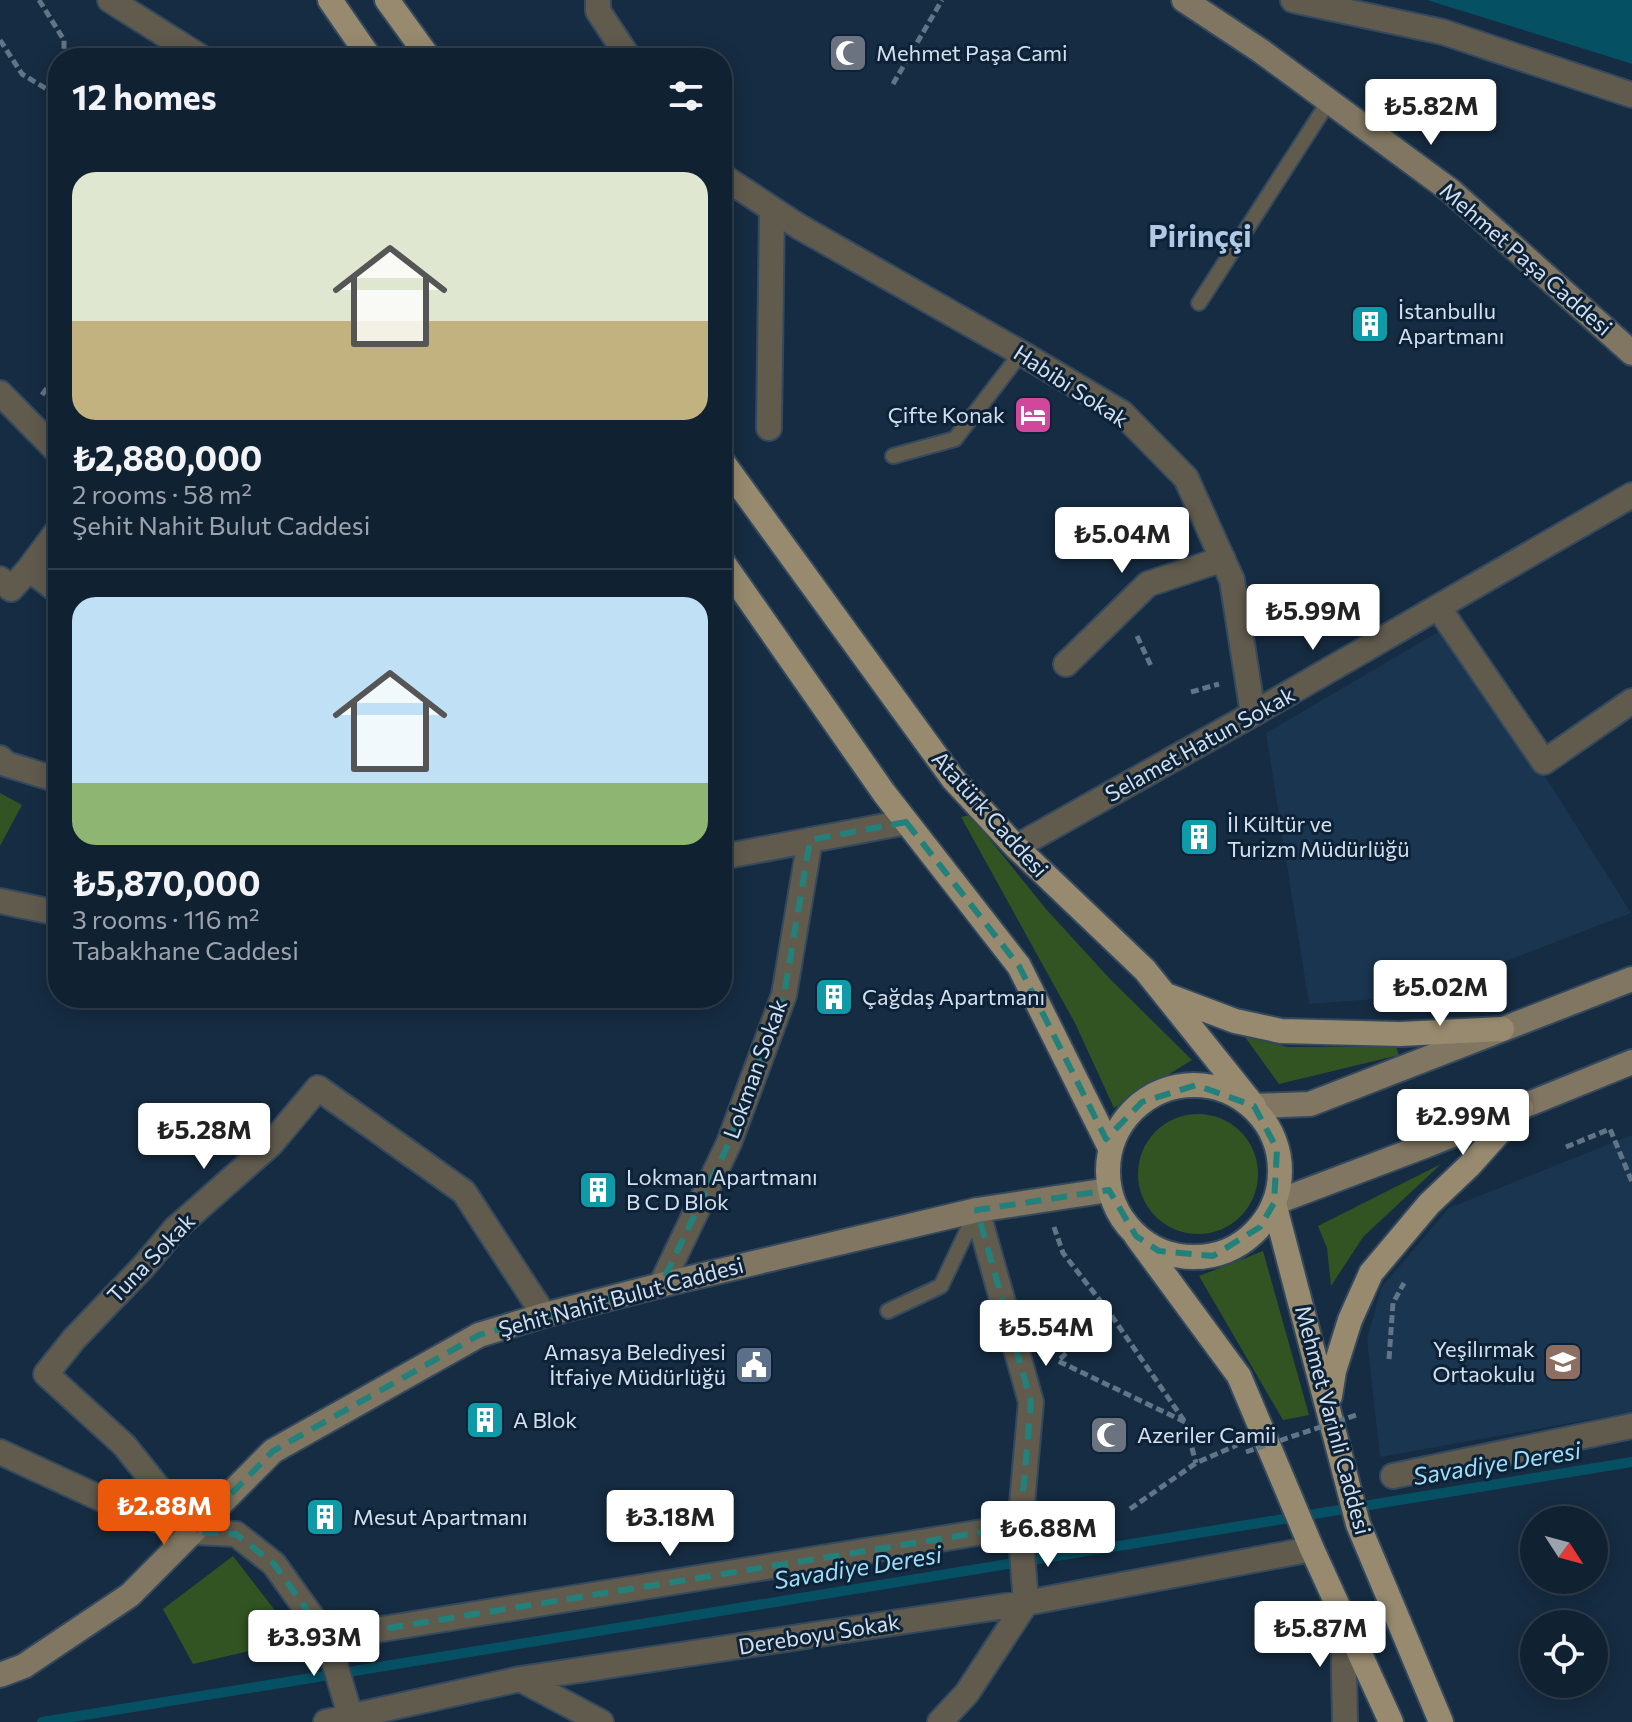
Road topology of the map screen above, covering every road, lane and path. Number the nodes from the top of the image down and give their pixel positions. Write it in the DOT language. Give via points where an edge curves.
graph roads {
  1 [pos="39,0"];
  2 [pos="110,0"];
  3 [pos="330,0"];
  4 [pos="387,0"];
  5 [pos="598,0"];
  6 [pos="942,0"];
  7 [pos="1184,0"];
  8 [pos="1293,0"];
  9 [pos="0,40"];
  10 [pos="64,48"];
  11 [pos="186,48"];
  12 [pos="363,48"];
  13 [pos="422,48"];
  14 [pos="622,48"];
  15 [pos="893,84"];
  16 [pos="48,90"];
  17 [pos="1632,95"];
  18 [pos="1329,101"];
  19 [pos="732,183"];
  20 [pos="772,209"];
  21 [pos="1199,303"];
  22 [pos="1021,353"];
  23 [pos="1632,353"];
  24 [pos="0,393"];
  25 [pos="769,428"];
  26 [pos="48,442"];
  27 [pos="893,456"];
  28 [pos="732,475"];
  29 [pos="1632,495"];
  30 [pos="48,543"];
  31 [pos="1223,559"];
  32 [pos="29,569"];
  33 [pos="732,575"];
  34 [pos="0,579"];
  35 [pos="48,583"];
  36 [pos="1438,607"];
  37 [pos="1066,664"];
  38 [pos="1632,701"];
  39 [pos="1253,714"];
  40 [pos="0,758"];
  41 [pos="48,777"];
  42 [pos="906,822"];
  43 [pos="810,840"];
  44 [pos="1016,847"];
  45 [pos="732,855"];
  46 [pos="0,901"];
  47 [pos="48,911"];
  48 [pos="1632,979"];
  49 [pos="1166,995"];
  50 [pos="1502,1029"];
  51 [pos="1632,1062"];
  52 [pos="1254,1106"];
  53 [pos="1521,1108"];
  54 [pos="1566,1147"];
  55 [pos="1110,1148"];
  56 [pos="1632,1182"];
  57 [pos="1109,1190"];
  58 [pos="1044,1200"];
  59 [pos="1274,1203"];
  60 [pos="977,1210"];
  61 [pos="1404,1234"];
  62 [pos="1136,1236"];
  63 [pos="661,1285"];
  64 [pos="888,1311"];
  65 [pos="1109,1312"];
  66 [pos="544,1315"];
  67 [pos="1389,1359"];
  68 [pos="1328,1406"];
  69 [pos="1356,1415"];
  70 [pos="1185,1422"];
  71 [pos="1632,1426"];
  72 [pos="1262,1431"];
  73 [pos="0,1452"];
  74 [pos="1246,1452"];
  75 [pos="1196,1463"];
  76 [pos="1393,1476"];
  77 [pos="1130,1509"];
  78 [pos="194,1532"];
  79 [pos="1021,1533"];
  80 [pos="1310,1544"];
  81 [pos="1026,1603"];
  82 [pos="1343,1615"];
  83 [pos="327,1638"];
  84 [pos="0,1675"];
  85 [pos="520,1679"];
  86 [pos="349,1711"];
  87 [pos="326,1722"];
  88 [pos="601,1722"];
  89 [pos="940,1722"];
  90 [pos="1345,1722"];
  91 [pos="1391,1722"];
  92 [pos="1441,1722"];
  1 -- 10 [label="path"];
  2 -- 11 [label="street"];
  3 -- 12 [label="main road"];
  4 -- 13 [label="main road"];
  5 -- 14 [label="street" via="598,11"];
  6 -- 15 [label="path"];
  7 -- 18 [label="street, Mehmet Paşa Caddesi"];
  8 -- 17 [label="street" via="1443,32"];
  9 -- 16 [label="path" via="22,74"];
  18 -- 21 [label="lane"];
  18 -- 23 [label="street, Mehmet Paşa Caddesi" via="1451,191"];
  19 -- 20 [label="street, Habibi Sokak"];
  20 -- 22 [label="street, Habibi Sokak"];
  20 -- 25 [label="street"];
  22 -- 27 [label="lane" via="955,439"];
  22 -- 31 [label="street, Habibi Sokak" via="1122,413 1186,478"];
  24 -- 26 [label="street"];
  28 -- 44 [label="main road, Atatürk Caddesi" via="953,779"];
  29 -- 36 [label="street, Selamet Hatun Sokak"];
  30 -- 32 [label="street"];
  31 -- 37 [label="street" via="1148,584"];
  31 -- 39 [label="street, Habibi Sokak" via="1232,580"];
  32 -- 34 [label="street" via="11,589"];
  32 -- 35 [label="street"];
  33 -- 42 [label="main road"];
  36 -- 38 [label="street" via="1544,762"];
  36 -- 39 [label="street, Selamet Hatun Sokak"];
  39 -- 44 [label="street, Selamet Hatun Sokak"];
  40 -- 41 [label="street"];
  42 -- 43 [label="street"];
  42 -- 55 [label="main road" via="1019,966"];
  43 -- 45 [label="street"];
  43 -- 63 [label="street, Lokman Sokak" via="784,995 729,1143"];
  44 -- 49 [label="main road, Atatürk Caddesi"];
  46 -- 47 [label="street"];
  48 -- 50 [label="street"];
  49 -- 50 [label="main road" via="1235,1021 1281,1031 1400,1034"];
  49 -- 52 [label="main road, Atatürk Caddesi"];
  50 -- 52 [label="street" via="1310,1104"];
  51 -- 53 [label="street"];
  52 -- 55 [label="main road" via="1209,1087 1167,1089 1142,1102 1123,1122"];
  52 -- 59 [label="main road" via="1270,1127 1277,1149 1280,1176"];
  53 -- 59 [label="street"];
  53 -- 61 [label="main road"];
  54 -- 56 [label="path" via="1610,1129"];
  55 -- 57 [label="main road"];
  57 -- 58 [label="street, Şehit Nahit Bulut Caddesi"];
  57 -- 62 [label="main road" via="1119,1215"];
  58 -- 60 [label="street, Şehit Nahit Bulut Caddesi"];
  58 -- 65 [label="path" via="1063,1253"];
  59 -- 62 [label="main road" via="1260,1227 1239,1245 1213,1256 1186,1258 1159,1251"];
  59 -- 68 [label="main road, Mehmet Varinli Caddesi"];
  60 -- 63 [label="street, Şehit Nahit Bulut Caddesi"];
  60 -- 64 [label="lane" via="941,1286"];
  60 -- 79 [label="street" via="1031,1402"];
  61 -- 67 [label="path" via="1416,1262 1393,1303"];
  61 -- 68 [label="main road" via="1371,1273 1350,1320"];
  62 -- 72 [label="main road" via="1239,1376"];
  63 -- 66 [label="street, Şehit Nahit Bulut Caddesi"];
  65 -- 70 [label="path"];
  65 -- 70 [label="path" via="1058,1361"];
  66 -- 78 [label="street, Şehit Nahit Bulut Caddesi" via="479,1335 273,1451"];
  66 -- 78 [label="street, Tuna Sokak" via="464,1192 318,1088 271,1144 175,1229 46,1374 124,1445"];
  68 -- 92 [label="main road, Mehmet Varinli Caddesi" via="1358,1524"];
  69 -- 74 [label="path, bridge"];
  70 -- 75 [label="path"];
  71 -- 76 [label="street"];
  72 -- 75 [label="path"];
  72 -- 80 [label="main road"];
  73 -- 78 [label="street" via="117,1506"];
  75 -- 77 [label="path"];
  78 -- 83 [label="street" via="236,1534 274,1564"];
  78 -- 84 [label="street, Şehit Nahit Bulut Caddesi" via="130,1595 24,1666"];
  79 -- 81 [label="street"];
  79 -- 83 [label="street"];
  80 -- 81 [label="street, Dereboyu Sokak"];
  80 -- 82 [label="main road"];
  81 -- 85 [label="street, Dereboyu Sokak"];
  81 -- 89 [label="street" via="967,1693"];
  82 -- 90 [label="street"];
  82 -- 91 [label="main road"];
  83 -- 86 [label="street"];
  85 -- 86 [label="street, Dereboyu Sokak"];
  85 -- 88 [label="street"];
  86 -- 87 [label="street, Dereboyu Sokak"];
}
